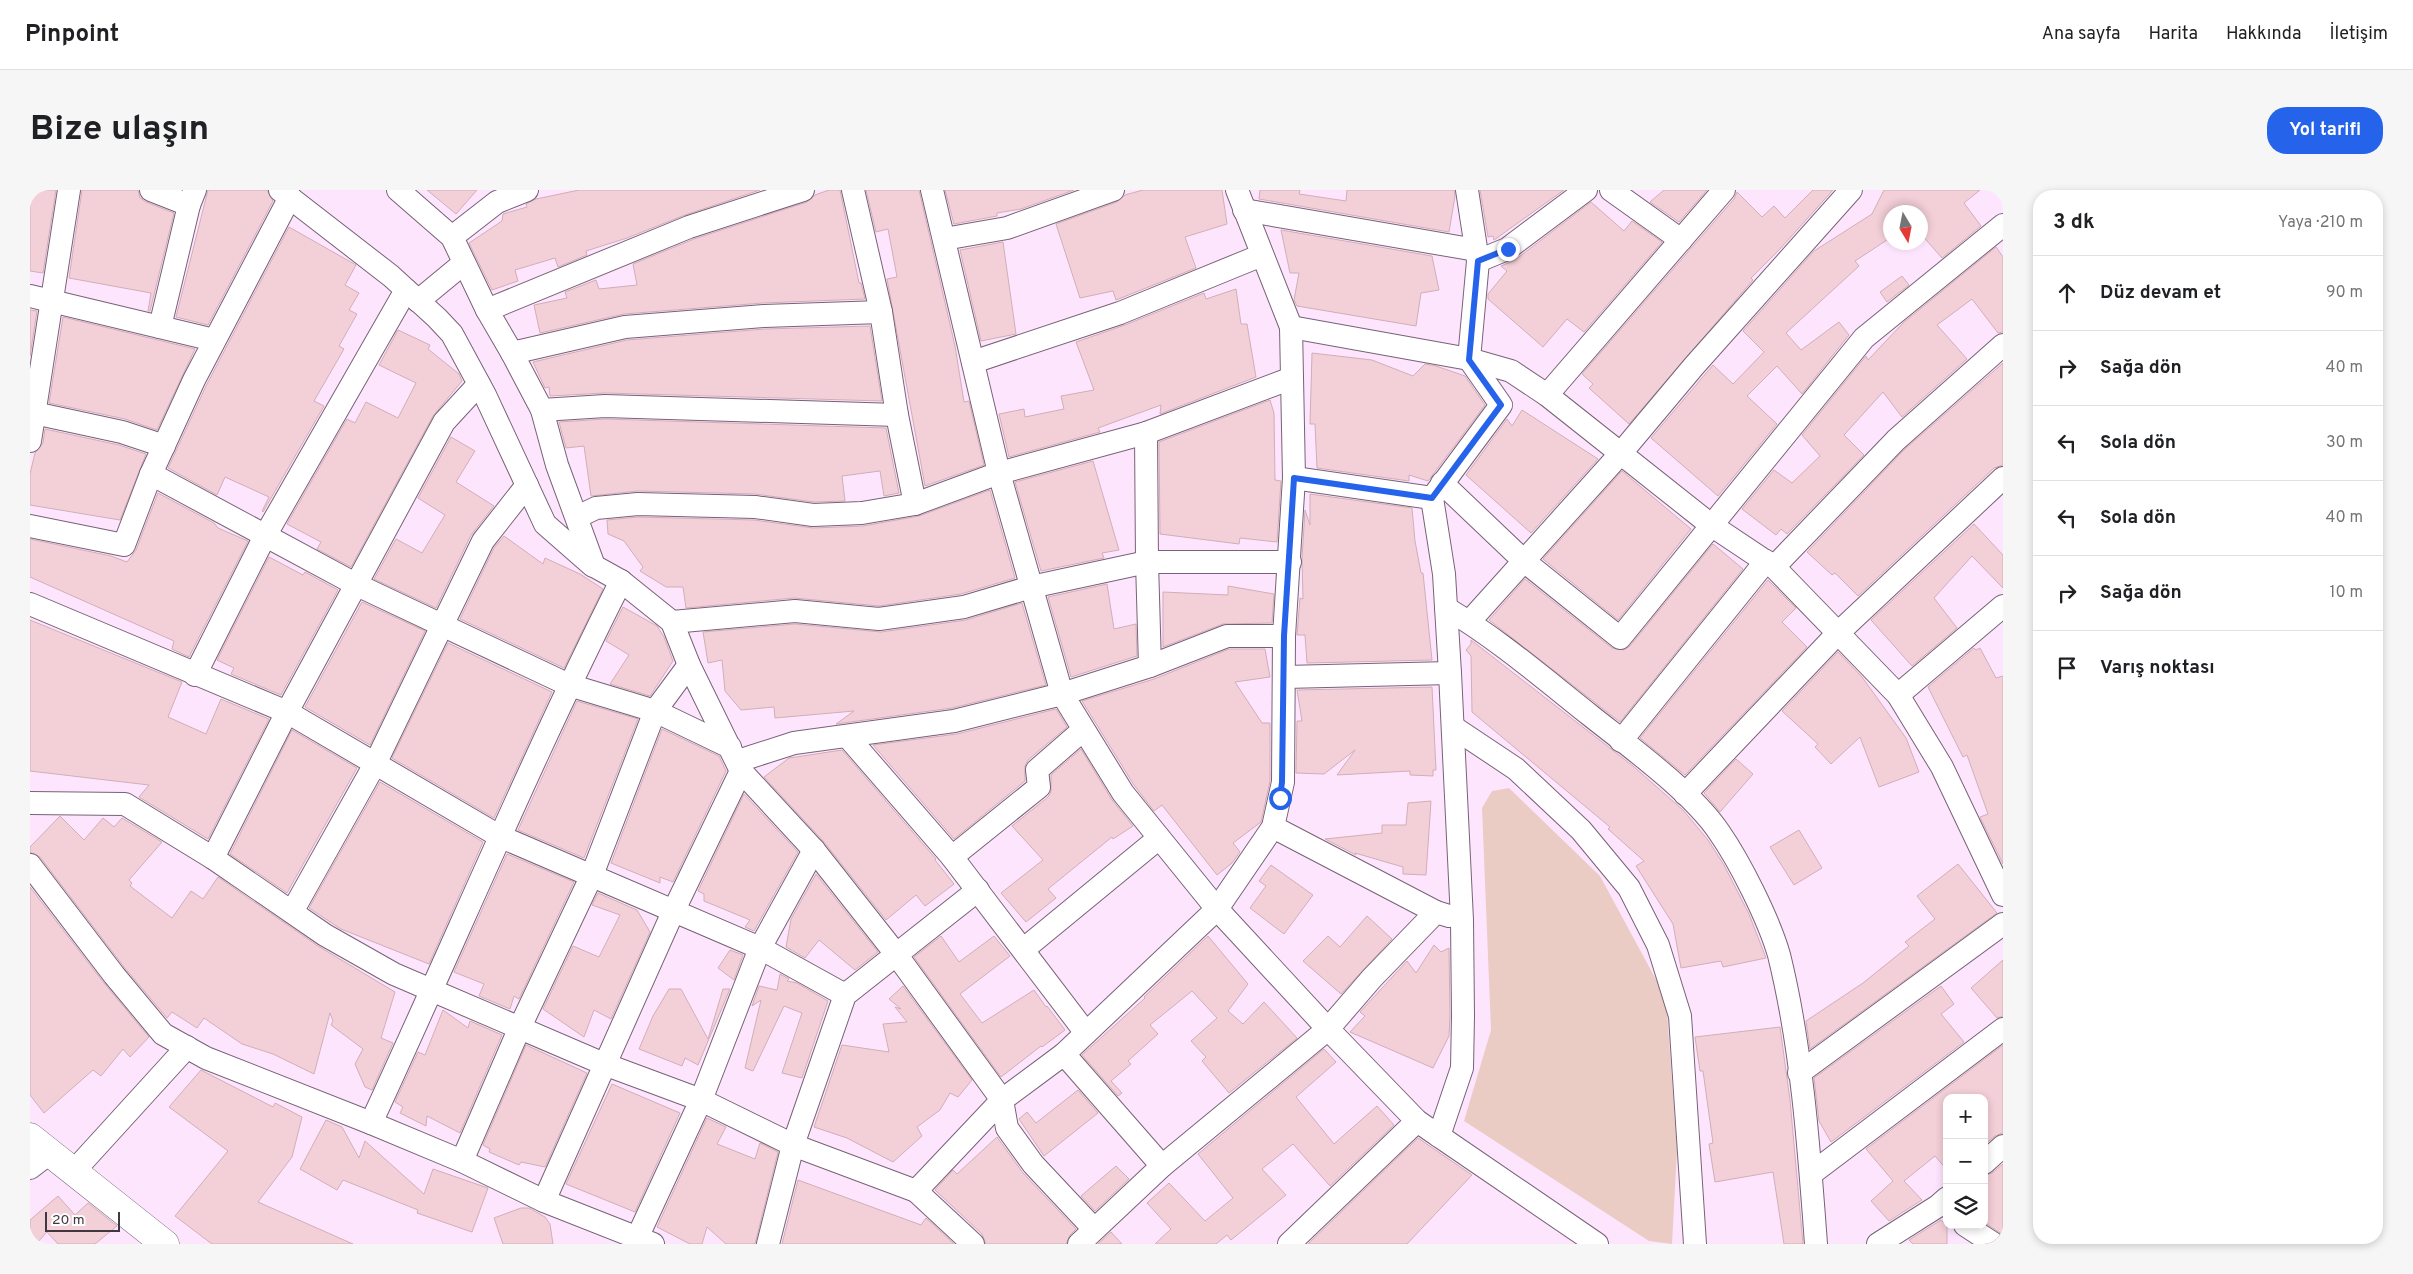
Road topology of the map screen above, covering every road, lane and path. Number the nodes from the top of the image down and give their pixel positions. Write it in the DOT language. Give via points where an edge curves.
graph roads {
  1 [pos="69,190"];
  2 [pos="151,190"];
  3 [pos="398,190"];
  4 [pos="527,190"];
  5 [pos="803,190"];
  6 [pos="853,190"];
  7 [pos="932,190"];
  8 [pos="1113,190"];
  9 [pos="1467,190"];
  10 [pos="1586,190"];
  11 [pos="1611,190"];
  12 [pos="1724,190"];
  13 [pos="1852,190"];
  14 [pos="285,193"];
  15 [pos="192,198"];
  16 [pos="1240,200"];
  17 [pos="2003,225"];
  18 [pos="452,237"];
  19 [pos="944,239"];
  20 [pos="1681,240"];
  21 [pos="1477,255"];
  22 [pos="1262,256"];
  23 [pos="464,263"];
  24 [pos="412,295"];
  25 [pos="40,298"];
  26 [pos="487,310"];
  27 [pos="881,312"];
  28 [pos="160,327"];
  29 [pos="1292,327"];
  30 [pos="214,340"];
  31 [pos="2003,345"];
  32 [pos="512,353"];
  33 [pos="1469,360"];
  34 [pos="972,362"];
  35 [pos="1292,378"];
  36 [pos="479,384"];
  37 [pos="1547,395"];
  38 [pos="542,410"];
  39 [pos="34,413"];
  40 [pos="897,415"];
  41 [pos="1146,433"];
  42 [pos="30,441"];
  43 [pos="164,446"];
  44 [pos="1621,454"];
  45 [pos="999,473"];
  46 [pos="151,474"];
  47 [pos="1294,478"];
  48 [pos="2003,478"];
  49 [pos="526,485"];
  50 [pos="1437,491"];
  51 [pos="915,504"];
  52 [pos="577,517"];
  53 [pos="1712,525"];
  54 [pos="30,526"];
  55 [pos="265,536"];
  56 [pos="1524,561"];
  57 [pos="1147,562"];
  58 [pos="1290,562"];
  59 [pos="1770,564"];
  60 [pos="594,566"];
  61 [pos="621,581"];
  62 [pos="357,584"];
  63 [pos="1031,588"];
  64 [pos="30,604"];
  65 [pos="2003,606"];
  66 [pos="1446,608"];
  67 [pos="672,622"];
  68 [pos="1469,622"];
  69 [pos="443,624"];
  70 [pos="1838,633"];
  71 [pos="1284,636"];
  72 [pos="690,664"];
  73 [pos="1150,666"];
  74 [pos="1450,673"];
  75 [pos="195,676"];
  76 [pos="1285,677"];
  77 [pos="568,685"];
  78 [pos="1062,694"];
  79 [pos="1898,695"];
  80 [pos="655,711"];
  81 [pos="287,712"];
  82 [pos="1453,727"];
  83 [pos="1083,730"];
  84 [pos="847,736"];
  85 [pos="1621,741"];
  86 [pos="736,760"];
  87 [pos="375,764"];
  88 [pos="1685,794"];
  89 [pos="30,803"];
  90 [pos="1273,827"];
  91 [pos="499,836"];
  92 [pos="1159,838"];
  93 [pos="814,850"];
  94 [pos="952,857"];
  95 [pos="213,858"];
  96 [pos="30,865"];
  97 [pos="592,875"];
  98 [pos="978,890"];
  99 [pos="2003,895"];
  100 [pos="1217,909"];
  101 [pos="292,912"];
  102 [pos="673,912"];
  103 [pos="1436,912"];
  104 [pos="1462,920"];
  105 [pos="2003,924"];
  106 [pos="760,948"];
  107 [pos="1024,949"];
  108 [pos="896,954"];
  109 [pos="433,990"];
  110 [pos="845,995"];
  111 [pos="520,1027"];
  112 [pos="1328,1029"];
  113 [pos="2003,1029"];
  114 [pos="1086,1033"];
  115 [pos="186,1047"];
  116 [pos="1064,1054"];
  117 [pos="604,1064"];
  118 [pos="1799,1073"];
  119 [pos="701,1100"];
  120 [pos="1002,1100"];
  121 [pos="1417,1121"];
  122 [pos="371,1123"];
  123 [pos="1439,1136"];
  124 [pos="41,1144"];
  125 [pos="793,1145"];
  126 [pos="2003,1146"];
  127 [pos="1988,1159"];
  128 [pos="462,1161"];
  129 [pos="1162,1166"];
  130 [pos="30,1168"];
  131 [pos="74,1171"];
  132 [pos="1811,1174"];
  133 [pos="916,1191"];
  134 [pos="544,1201"];
  135 [pos="1943,1206"];
  136 [pos="1971,1229"];
  137 [pos="1087,1237"];
  138 [pos="646,1240"];
  139 [pos="165,1244"];
  140 [pos="768,1244"];
  141 [pos="973,1244"];
  142 [pos="1289,1244"];
  143 [pos="1597,1244"];
  144 [pos="1695,1244"];
  145 [pos="1816,1244"];
  146 [pos="1878,1244"];
  147 [pos="1994,1244"];
  1 -- 25 [label="street"];
  2 -- 15 [label="street"];
  3 -- 18 [label="street"];
  4 -- 18 [label="street" via="497,202"];
  5 -- 26 [label="street" via="689,227"];
  6 -- 27 [label="street"];
  7 -- 19 [label="street"];
  8 -- 19 [label="street" via="1007,228"];
  9 -- 21 [label="street"];
  10 -- 21 [label="street" via="1508,249"];
  11 -- 20 [label="street"];
  12 -- 20 [label="street"];
  13 -- 44 [label="street" via="1694,366"];
  14 -- 24 [label="street"];
  14 -- 30 [label="street"];
  15 -- 28 [label="street"];
  16 -- 21 [label="street"];
  16 -- 22 [label="street"];
  17 -- 53 [label="street" via="1864,338"];
  18 -- 23 [label="street"];
  19 -- 34 [label="street"];
  20 -- 37 [label="street"];
  21 -- 33 [label="street"];
  22 -- 29 [label="street"];
  22 -- 34 [label="street" via="1120,313"];
  23 -- 24 [label="street"];
  23 -- 26 [label="street"];
  24 -- 36 [label="street" via="452,334"];
  24 -- 55 [label="street"];
  25 -- 28 [label="street"];
  25 -- 39 [label="street"];
  26 -- 32 [label="street"];
  27 -- 32 [label="street" via="764,316 626,327"];
  27 -- 40 [label="street"];
  28 -- 30 [label="street"];
  29 -- 33 [label="street"];
  29 -- 35 [label="street"];
  30 -- 43 [label="street"];
  31 -- 59 [label="street" via="1896,440"];
  32 -- 38 [label="street"];
  33 -- 37 [label="street" via="1511,370"];
  33 -- 50 [label="street" via="1501,405"];
  34 -- 45 [label="street"];
  35 -- 41 [label="street"];
  35 -- 47 [label="street"];
  36 -- 49 [label="street"];
  36 -- 62 [label="street" via="444,422"];
  37 -- 44 [label="street"];
  38 -- 40 [label="street" via="605,406"];
  38 -- 52 [label="street" via="557,465"];
  39 -- 42 [label="street"];
  39 -- 43 [label="street" via="122,432"];
  40 -- 51 [label="street"];
  41 -- 45 [label="street"];
  41 -- 57 [label="street"];
  43 -- 46 [label="street"];
  44 -- 53 [label="street"];
  44 -- 56 [label="street"];
  45 -- 51 [label="street"];
  45 -- 63 [label="street"];
  46 -- 54 [label="street" via="124,545"];
  46 -- 55 [label="street"];
  47 -- 50 [label="street"];
  47 -- 58 [label="street"];
  48 -- 70 [label="street"];
  49 -- 60 [label="street" via="544,524"];
  49 -- 69 [label="street" via="483,541"];
  50 -- 56 [label="street"];
  50 -- 66 [label="street"];
  51 -- 52 [label="street" via="862,513 813,515 755,507 638,504 596,508"];
  52 -- 60 [label="street"];
  53 -- 56 [label="street" via="1620,638"];
  53 -- 59 [label="street"];
  55 -- 62 [label="street"];
  55 -- 75 [label="street"];
  56 -- 68 [label="street"];
  57 -- 58 [label="street"];
  57 -- 63 [label="street"];
  57 -- 73 [label="street"];
  58 -- 71 [label="street"];
  59 -- 70 [label="street"];
  59 -- 85 [label="street"];
  60 -- 61 [label="street"];
  61 -- 67 [label="street"];
  61 -- 77 [label="street"];
  62 -- 69 [label="street"];
  62 -- 81 [label="street"];
  63 -- 67 [label="street" via="964,607 879,619 795,611"];
  63 -- 78 [label="street"];
  64 -- 75 [label="street"];
  65 -- 79 [label="street"];
  66 -- 68 [label="street"];
  66 -- 74 [label="street"];
  67 -- 72 [label="street"];
  68 -- 85 [label="street" via="1485,631"];
  69 -- 77 [label="street"];
  69 -- 87 [label="street"];
  70 -- 79 [label="street"];
  70 -- 88 [label="street"];
  71 -- 73 [label="street" via="1228,636"];
  71 -- 76 [label="street"];
  72 -- 80 [label="street"];
  72 -- 86 [label="street"];
  73 -- 78 [label="street"];
  74 -- 76 [label="street"];
  74 -- 82 [label="street"];
  75 -- 81 [label="street"];
  76 -- 90 [label="street" via="1282,782"];
  77 -- 80 [label="street"];
  77 -- 91 [label="street"];
  78 -- 83 [label="street"];
  78 -- 84 [label="street" via="954,721"];
  79 -- 99 [label="street" via="1942,768"];
  80 -- 86 [label="street"];
  80 -- 97 [label="street"];
  81 -- 87 [label="street"];
  81 -- 95 [label="street"];
  82 -- 104 [label="street"];
  82 -- 144 [label="street" via="1516,769 1581,830 1629,888 1658,945 1680,1016"];
  83 -- 92 [label="street" via="1122,793"];
  83 -- 94 [label="street" via="1036,770 1039,787"];
  84 -- 86 [label="street" via="794,742"];
  84 -- 94 [label="street"];
  85 -- 88 [label="street"];
  86 -- 93 [label="street"];
  86 -- 102 [label="street"];
  87 -- 91 [label="street"];
  87 -- 101 [label="street"];
  88 -- 118 [label="street" via="1719,831 1754,894 1778,954"];
  89 -- 95 [label="street" via="125,804"];
  90 -- 100 [label="street"];
  90 -- 103 [label="street"];
  91 -- 97 [label="street"];
  91 -- 109 [label="street"];
  92 -- 100 [label="street"];
  92 -- 107 [label="street"];
  93 -- 106 [label="street"];
  93 -- 108 [label="street"];
  94 -- 98 [label="street"];
  95 -- 101 [label="street"];
  96 -- 115 [label="street" via="163,1034"];
  97 -- 102 [label="street"];
  97 -- 111 [label="street"];
  98 -- 107 [label="street"];
  98 -- 108 [label="street"];
  100 -- 112 [label="street"];
  100 -- 114 [label="street"];
  101 -- 109 [label="street" via="325,935 394,974"];
  102 -- 106 [label="street"];
  102 -- 117 [label="street"];
  103 -- 104 [label="street"];
  103 -- 112 [label="street"];
  104 -- 123 [label="street" via="1462,1068"];
  105 -- 118 [label="street"];
  106 -- 110 [label="street"];
  106 -- 119 [label="street"];
  107 -- 114 [label="street"];
  108 -- 110 [label="street"];
  108 -- 120 [label="street"];
  109 -- 111 [label="street"];
  109 -- 122 [label="street"];
  110 -- 125 [label="street"];
  111 -- 117 [label="street"];
  111 -- 128 [label="street"];
  112 -- 121 [label="street"];
  112 -- 129 [label="street"];
  113 -- 132 [label="street"];
  114 -- 116 [label="street"];
  115 -- 122 [label="street" via="206,1058"];
  115 -- 131 [label="street"];
  116 -- 120 [label="street"];
  116 -- 129 [label="street"];
  117 -- 119 [label="street"];
  117 -- 134 [label="street"];
  118 -- 132 [label="street"];
  119 -- 125 [label="street"];
  119 -- 138 [label="street"];
  120 -- 133 [label="street"];
  120 -- 137 [label="street" via="1007,1128"];
  121 -- 123 [label="street"];
  121 -- 142 [label="street"];
  122 -- 128 [label="street"];
  123 -- 143 [label="street"];
  124 -- 130 [label="street"];
  124 -- 131 [label="street"];
  125 -- 133 [label="street"];
  125 -- 140 [label="street"];
  126 -- 127 [label="street"];
  128 -- 134 [label="street"];
  129 -- 137 [label="street"];
  131 -- 139 [label="street"];
  132 -- 145 [label="street"];
  133 -- 141 [label="street"];
  134 -- 138 [label="street"];
  135 -- 146 [label="street"];
  136 -- 147 [label="street"];
}
